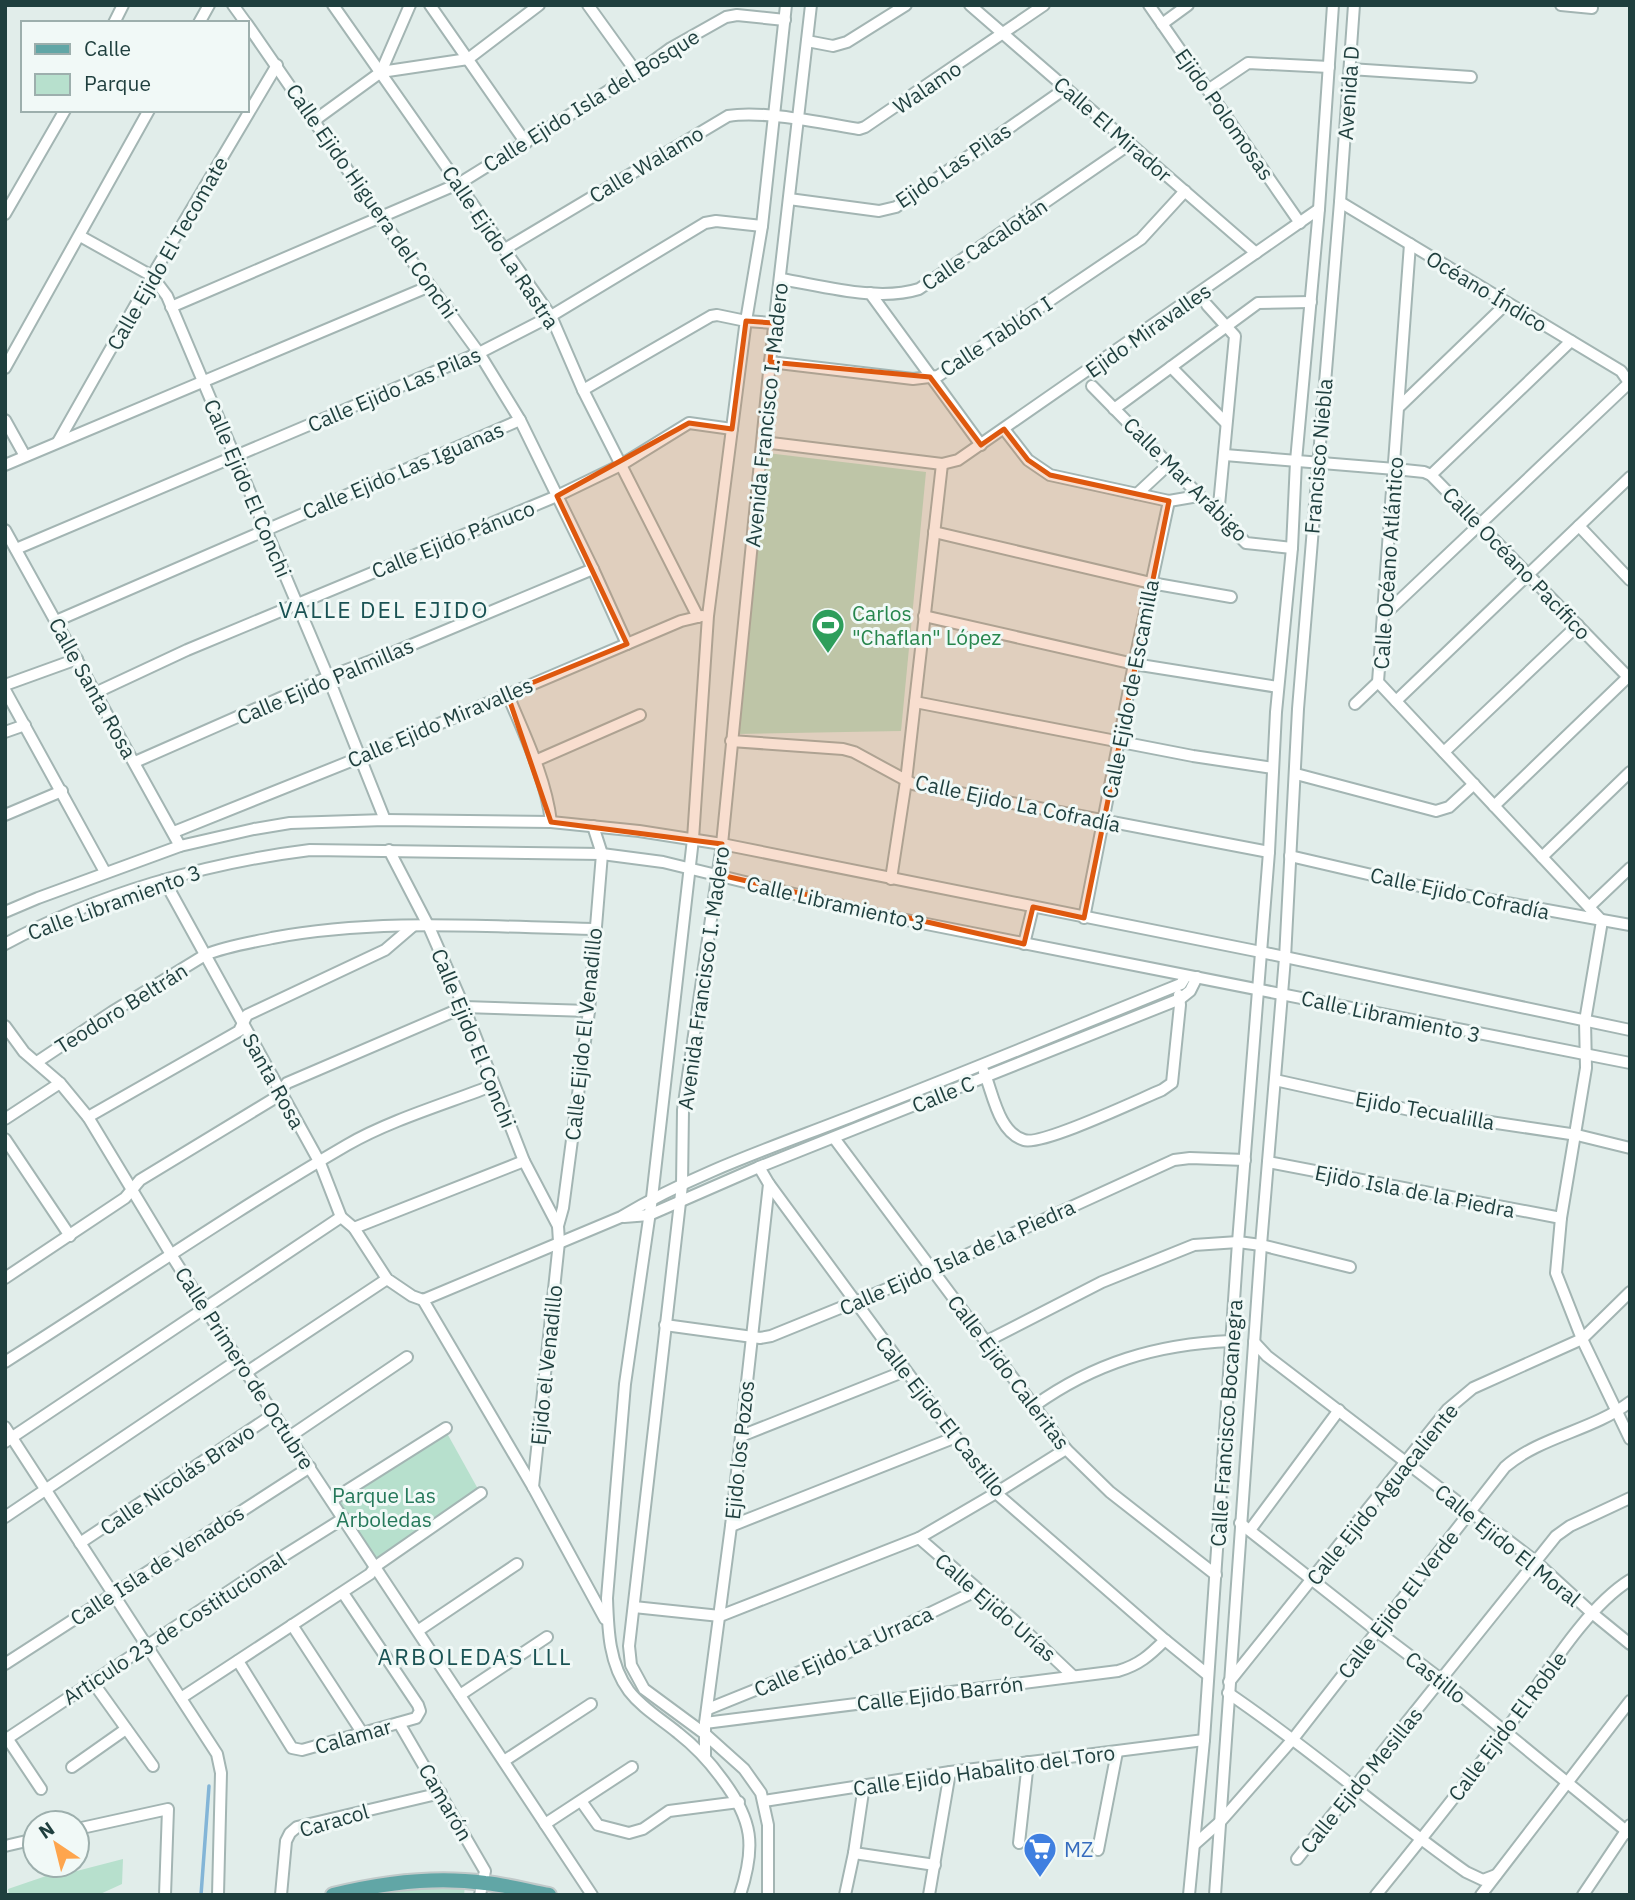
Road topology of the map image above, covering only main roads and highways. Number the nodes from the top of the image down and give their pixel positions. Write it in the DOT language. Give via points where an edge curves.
graph roads {
  1 [pos="482,1889"];
  2 [pos="333,1895"];
  3 [pos="549,1895"];
  1 -- 2 [label="main road" via="413,1881"];
  1 -- 3 [label="main road"];
}
